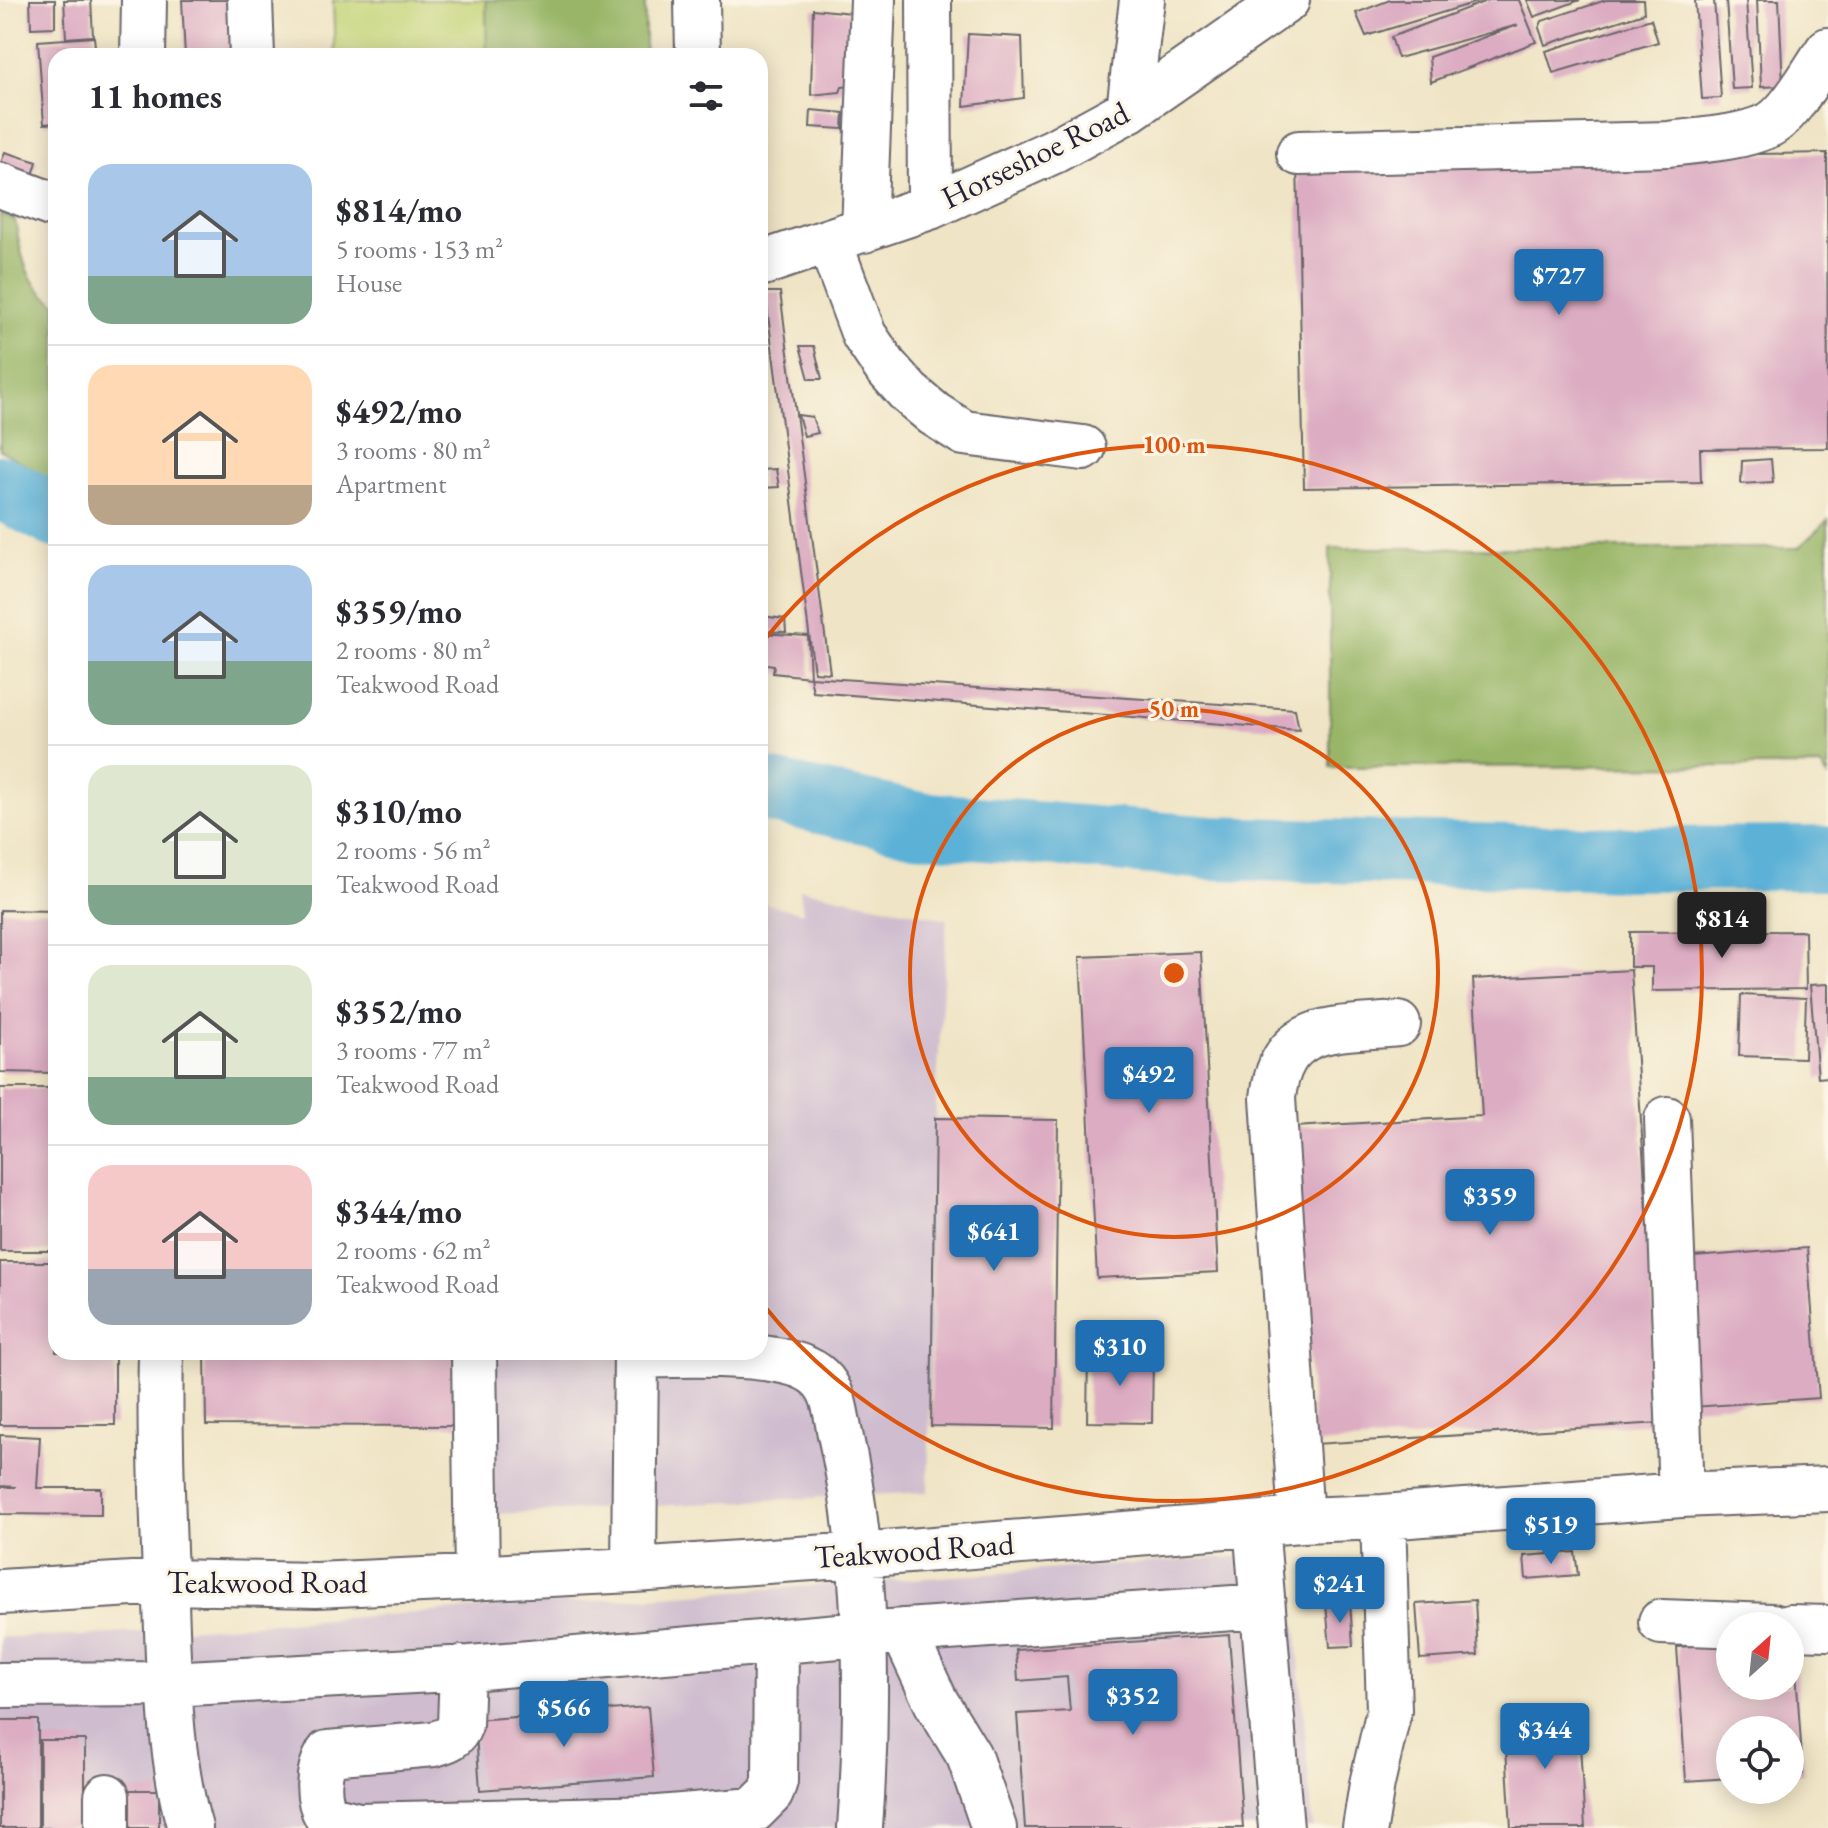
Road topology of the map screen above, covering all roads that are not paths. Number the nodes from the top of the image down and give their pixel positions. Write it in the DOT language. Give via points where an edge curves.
graph roads {
  1 [pos="144,0"];
  2 [pos="250,0"];
  3 [pos="697,0"];
  4 [pos="873,0"];
  5 [pos="929,0"];
  6 [pos="1142,0"];
  7 [pos="1287,0"];
  8 [pos="143,48"];
  9 [pos="252,48"];
  10 [pos="698,48"];
  11 [pos="1828,50"];
  12 [pos="1129,110"];
  13 [pos="1299,153"];
  14 [pos="0,185"];
  15 [pos="48,203"];
  16 [pos="930,207"];
  17 [pos="846,236"];
  18 [pos="768,261"];
  19 [pos="1083,448"];
  20 [pos="1398,1024"];
  21 [pos="1667,1119"];
  22 [pos="768,1359"];
  23 [pos="161,1360"];
  24 [pos="474,1360"];
  25 [pos="636,1360"];
  26 [pos="1828,1489"];
  27 [pos="1681,1495"];
  28 [pos="1383,1517"];
  29 [pos="1301,1520"];
  30 [pos="1256,1524"];
  31 [pos="858,1555"];
  32 [pos="634,1570"];
  33 [pos="477,1578"];
  34 [pos="166,1582"];
  35 [pos="0,1592"];
  36 [pos="1262,1606"];
  37 [pos="1661,1622"];
  38 [pos="1716,1624"];
  39 [pos="1804,1627"];
  40 [pos="1828,1628"];
  41 [pos="883,1632"];
  42 [pos="776,1641"];
  43 [pos="462,1668"];
  44 [pos="169,1684"];
  45 [pos="0,1685"];
  46 [pos="190,1828"];
  47 [pos="860,1828"];
  48 [pos="994,1828"];
  49 [pos="1281,1828"];
  50 [pos="1365,1828"];
  1 -- 8 [label="street"];
  2 -- 9 [label="street"];
  3 -- 10 [label="street"];
  4 -- 17 [label="street"];
  5 -- 16 [label="street"];
  6 -- 12 [label="street"];
  7 -- 12 [label="street, Horseshoe Road"];
  11 -- 13 [label="street" via="1790,106 1769,126 1726,137 1669,144"];
  12 -- 16 [label="street, Horseshoe Road"];
  14 -- 15 [label="street"];
  16 -- 17 [label="street, Horseshoe Road"];
  17 -- 18 [label="street, Horseshoe Road"];
  17 -- 19 [label="street" via="864,335 909,393 964,433"];
  20 -- 29 [label="street" via="1318,1032 1289,1050 1275,1077"];
  21 -- 27 [label="street"];
  22 -- 31 [label="street" via="807,1368 831,1392"];
  23 -- 34 [label="street"];
  24 -- 33 [label="street"];
  25 -- 32 [label="street"];
  26 -- 27 [label="street, Teakwood Road"];
  27 -- 28 [label="street, Teakwood Road"];
  28 -- 29 [label="street, Teakwood Road"];
  28 -- 50 [label="street" via="1389,1710"];
  29 -- 30 [label="street, Teakwood Road"];
  30 -- 31 [label="street, Teakwood Road"];
  30 -- 36 [label="street"];
  31 -- 32 [label="street, Teakwood Road"];
  31 -- 41 [label="street"];
  32 -- 33 [label="street, Teakwood Road"];
  33 -- 34 [label="street, Teakwood Road" via="316,1585"];
  34 -- 35 [label="street, Teakwood Road"];
  34 -- 44 [label="street"];
  36 -- 41 [label="street"];
  36 -- 49 [label="street"];
  37 -- 38 [label="street"];
  39 -- 40 [label="street"];
  41 -- 42 [label="street"];
  41 -- 47 [label="street"];
  41 -- 48 [label="street" via="969,1756"];
  42 -- 43 [label="street"];
  42 -- 43 [label="street" via="775,1781 754,1810 658,1818 358,1825 327,1817 319,1779 328,1753 450,1739 460,1725"];
  43 -- 44 [label="street"];
  44 -- 45 [label="street"];
  44 -- 46 [label="street" via="180,1795"];
}
